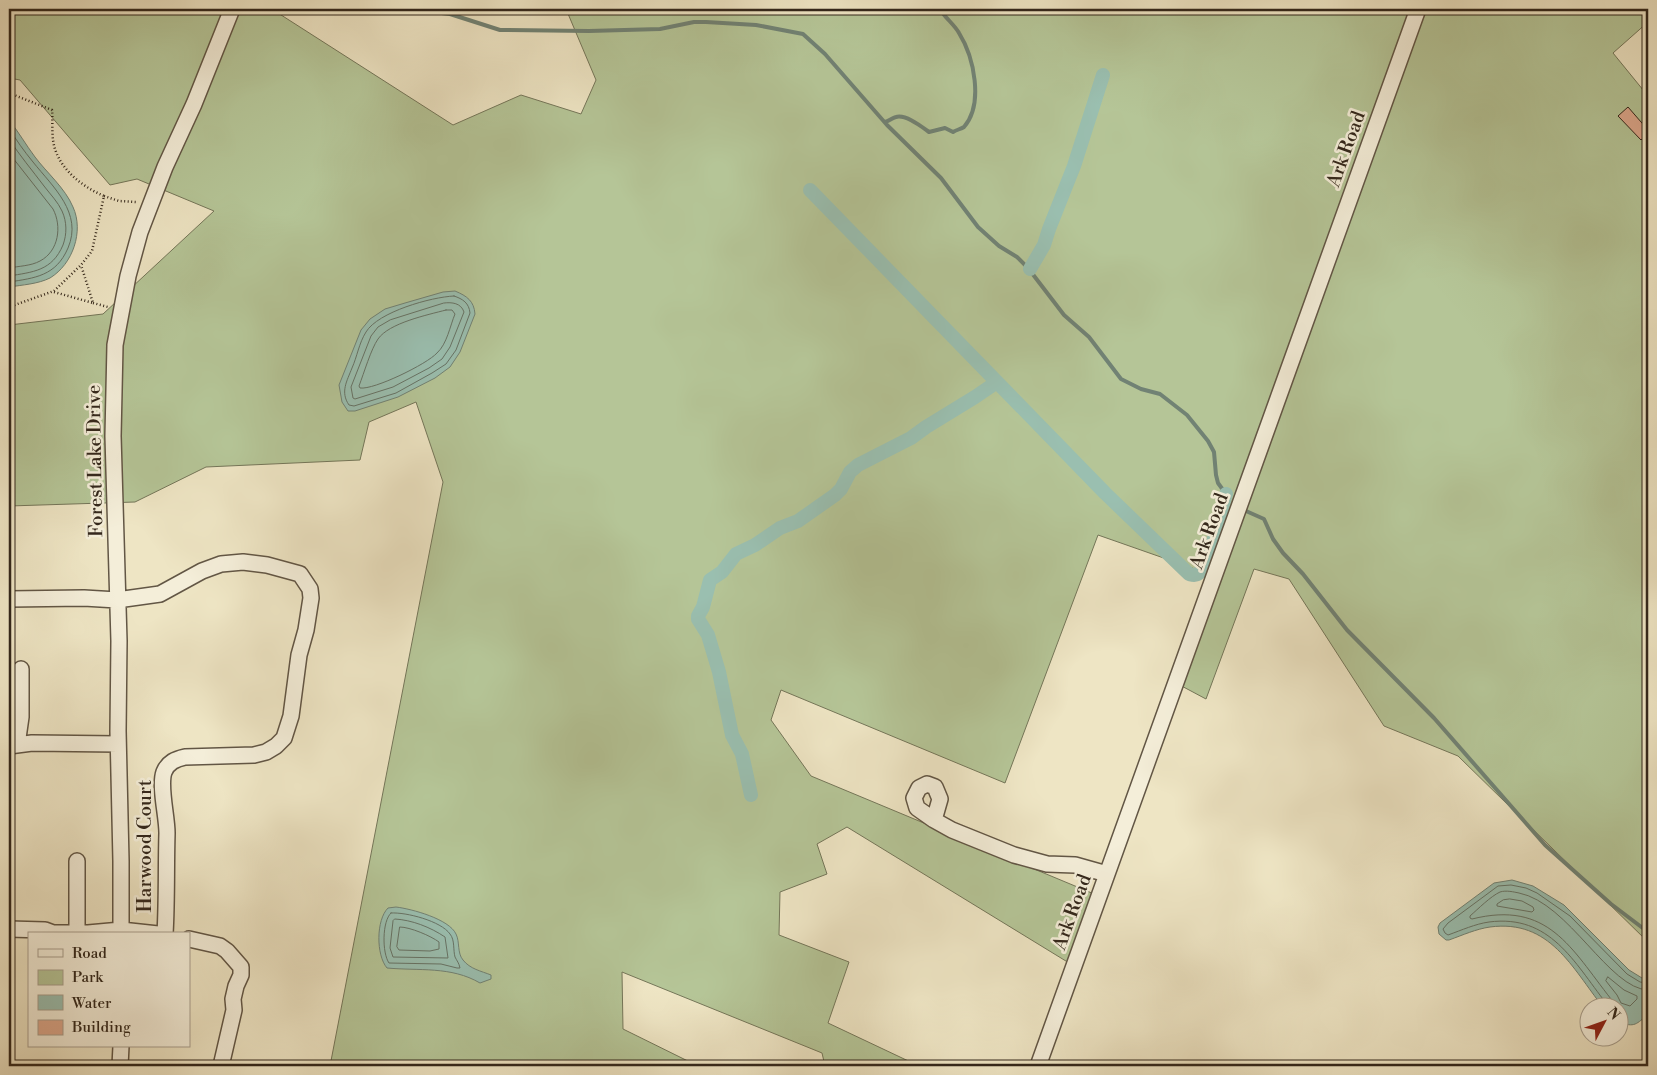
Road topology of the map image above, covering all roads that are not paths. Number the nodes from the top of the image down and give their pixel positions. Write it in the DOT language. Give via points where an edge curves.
graph roads {
  1 [pos="232,9"];
  2 [pos="1418,9"];
  3 [pos="9,599"];
  4 [pos="117,600"];
  5 [pos="21,668"];
  6 [pos="118,744"];
  7 [pos="13,745"];
  8 [pos="934,820"];
  9 [pos="77,861"];
  10 [pos="1107,874"];
  11 [pos="9,929"];
  12 [pos="50,932"];
  13 [pos="77,932"];
  14 [pos="121,932"];
  15 [pos="165,932"];
  16 [pos="190,939"];
  17 [pos="121,1048"];
  18 [pos="120,1066"];
  19 [pos="221,1066"];
  20 [pos="1038,1066"];
  1 -- 4 [label="street, Forest Lake Drive" via="151,200 133,254 115,345 113,436"];
  2 -- 10 [label="street, Ark Road"];
  3 -- 4 [label="street"];
  4 -- 6 [label="street, Forest Lake Drive"];
  4 -- 15 [label="street, Harwood Court" via="160,594 211,567 243,562 300,574 310,589 308,619 299,654 291,716 284,738 266,752 254,755 176,759 164,772 167,833"];
  5 -- 7 [label="street" via="21,716"];
  6 -- 7 [label="street"];
  6 -- 14 [label="street, Forest Lake Drive"];
  8 -- 10 [label="street" via="1014,855"];
  9 -- 13 [label="street"];
  10 -- 20 [label="street, Ark Road"];
  11 -- 12 [label="street"];
  16 -- 19 [label="street" via="220,946 241,967"];
  17 -- 18 [label="street"];
}
